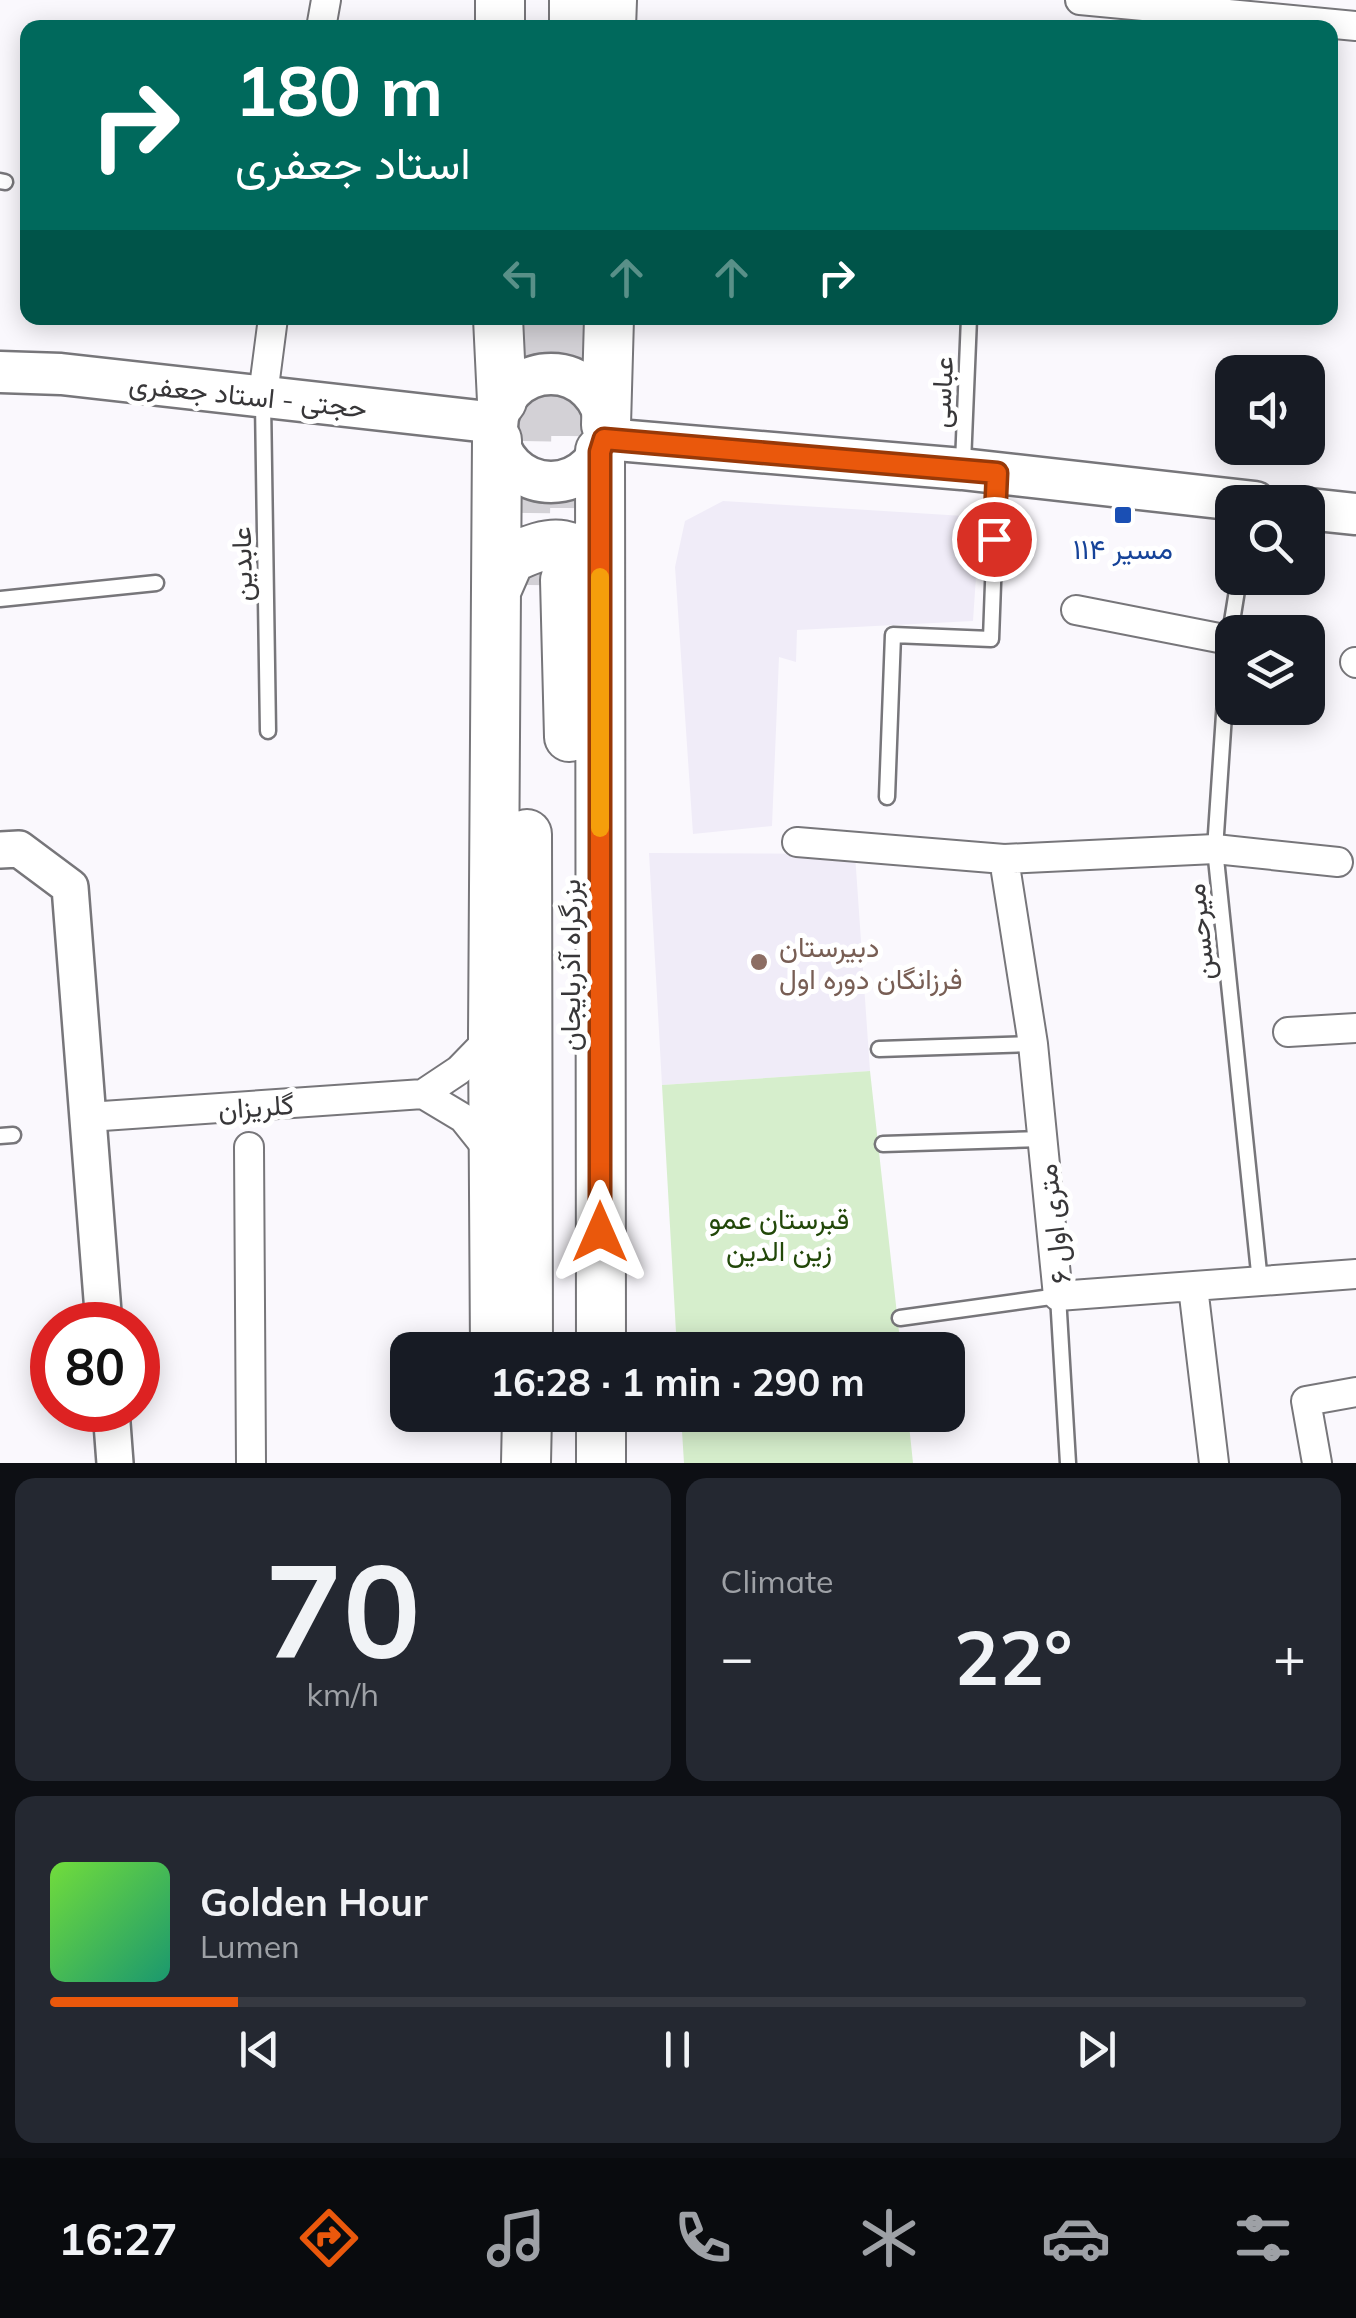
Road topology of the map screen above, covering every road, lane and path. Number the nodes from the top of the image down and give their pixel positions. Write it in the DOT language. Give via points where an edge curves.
graph roads {
  1 [pos="1080,0"];
  2 [pos="1292,20"];
  3 [pos="272,325"];
  4 [pos="498,325"];
  5 [pos="609,325"];
  6 [pos="970,325"];
  7 [pos="0,372"];
  8 [pos="263,395"];
  9 [pos="498,421"];
  10 [pos="603,438"];
  11 [pos="979,471"];
  12 [pos="1215,498"];
  13 [pos="1325,510"];
  14 [pos="1356,514"];
  15 [pos="156,583"];
  16 [pos="547,585"];
  17 [pos="0,599"];
  18 [pos="1076,610"];
  19 [pos="1215,637"];
  20 [pos="1223,725"];
  21 [pos="268,731"];
  22 [pos="887,797"];
  23 [pos="796,842"];
  24 [pos="1215,849"];
  25 [pos="0,850"];
  26 [pos="1004,859"];
  27 [pos="1338,862"];
  28 [pos="1356,1028"];
  29 [pos="1288,1032"];
  30 [pos="493,1035"];
  31 [pos="1033,1044"];
  32 [pos="879,1049"];
  33 [pos="423,1094"];
  34 [pos="88,1118"];
  35 [pos="1043,1139"];
  36 [pos="882,1144"];
  37 [pos="249,1147"];
  38 [pos="494,1156"];
  39 [pos="1356,1274"];
  40 [pos="1260,1282"];
  41 [pos="1194,1288"];
  42 [pos="1058,1296"];
  43 [pos="102,1302"];
  44 [pos="900,1318"];
  45 [pos="495,1332"];
  46 [pos="528,1332"];
  47 [pos="570,1332"];
  48 [pos="599,1332"];
  49 [pos="1356,1392"];
  50 [pos="113,1432"];
  51 [pos="495,1432"];
  52 [pos="527,1432"];
  53 [pos="570,1432"];
  54 [pos="600,1432"];
  55 [pos="115,1463"];
  56 [pos="251,1463"];
  57 [pos="495,1463"];
  58 [pos="526,1463"];
  59 [pos="570,1463"];
  60 [pos="600,1463"];
  61 [pos="1068,1463"];
  62 [pos="1214,1463"];
  63 [pos="1317,1463"];
  1 -- 2 [label="street"];
  3 -- 8 [label="street"];
  4 -- 9 [label="highway"];
  5 -- 10 [label="highway"];
  6 -- 11 [label="lane, عباسی"];
  7 -- 8 [label="main road, حجتی - استاد جعفری"];
  8 -- 9 [label="main road, حجتی - استاد جعفری"];
  8 -- 21 [label="lane, عابدین"];
  9 -- 10 [label="main road" via="514,468 545,482 591,466"];
  9 -- 10 [label="main road" via="519,384 540,374 564,375 600,403"];
  9 -- 16 [label="highway"];
  10 -- 11 [label="main road"];
  10 -- 16 [label="highway"];
  11 -- 12 [label="main road"];
  11 -- 22 [label="lane, عباسی" via="991,638 893,635"];
  13 -- 14 [label="main road"];
  15 -- 17 [label="lane"];
  16 -- 30 [label="highway"];
  16 -- 46 [label="highway, بزرگراه آذربایجان"];
  16 -- 47 [label="highway, بزرگراه آذربایجان" via="569,770"];
  16 -- 48 [label="highway"];
  18 -- 19 [label="street"];
  20 -- 24 [label="lane, میرحسن"];
  23 -- 26 [label="street"];
  24 -- 26 [label="street"];
  24 -- 27 [label="street"];
  24 -- 40 [label="lane, میرحسن"];
  25 -- 34 [label="street" via="19,849 70,887"];
  26 -- 31 [label="street, ۶ متری اول"];
  28 -- 29 [label="street"];
  30 -- 33 [label="street"];
  30 -- 38 [label="highway"];
  31 -- 32 [label="lane"];
  31 -- 35 [label="street, ۶ متری اول"];
  33 -- 34 [label="street, گلریزان"];
  33 -- 38 [label="street" via="463,1118"];
  34 -- 43 [label="street"];
  35 -- 36 [label="lane"];
  35 -- 42 [label="street, ۶ متری اول"];
  37 -- 56 [label="street"];
  38 -- 45 [label="highway"];
  39 -- 40 [label="street, ۶ متری اول"];
  40 -- 41 [label="street, ۶ متری اول"];
  41 -- 42 [label="street, ۶ متری اول"];
  41 -- 62 [label="street"];
  42 -- 44 [label="lane"];
  42 -- 61 [label="lane"];
  49 -- 63 [label="street" via="1306,1401"];
  50 -- 55 [label="street"];
  51 -- 57 [label="highway"];
  52 -- 58 [label="highway"];
  53 -- 59 [label="highway"];
  54 -- 60 [label="highway"];
}
